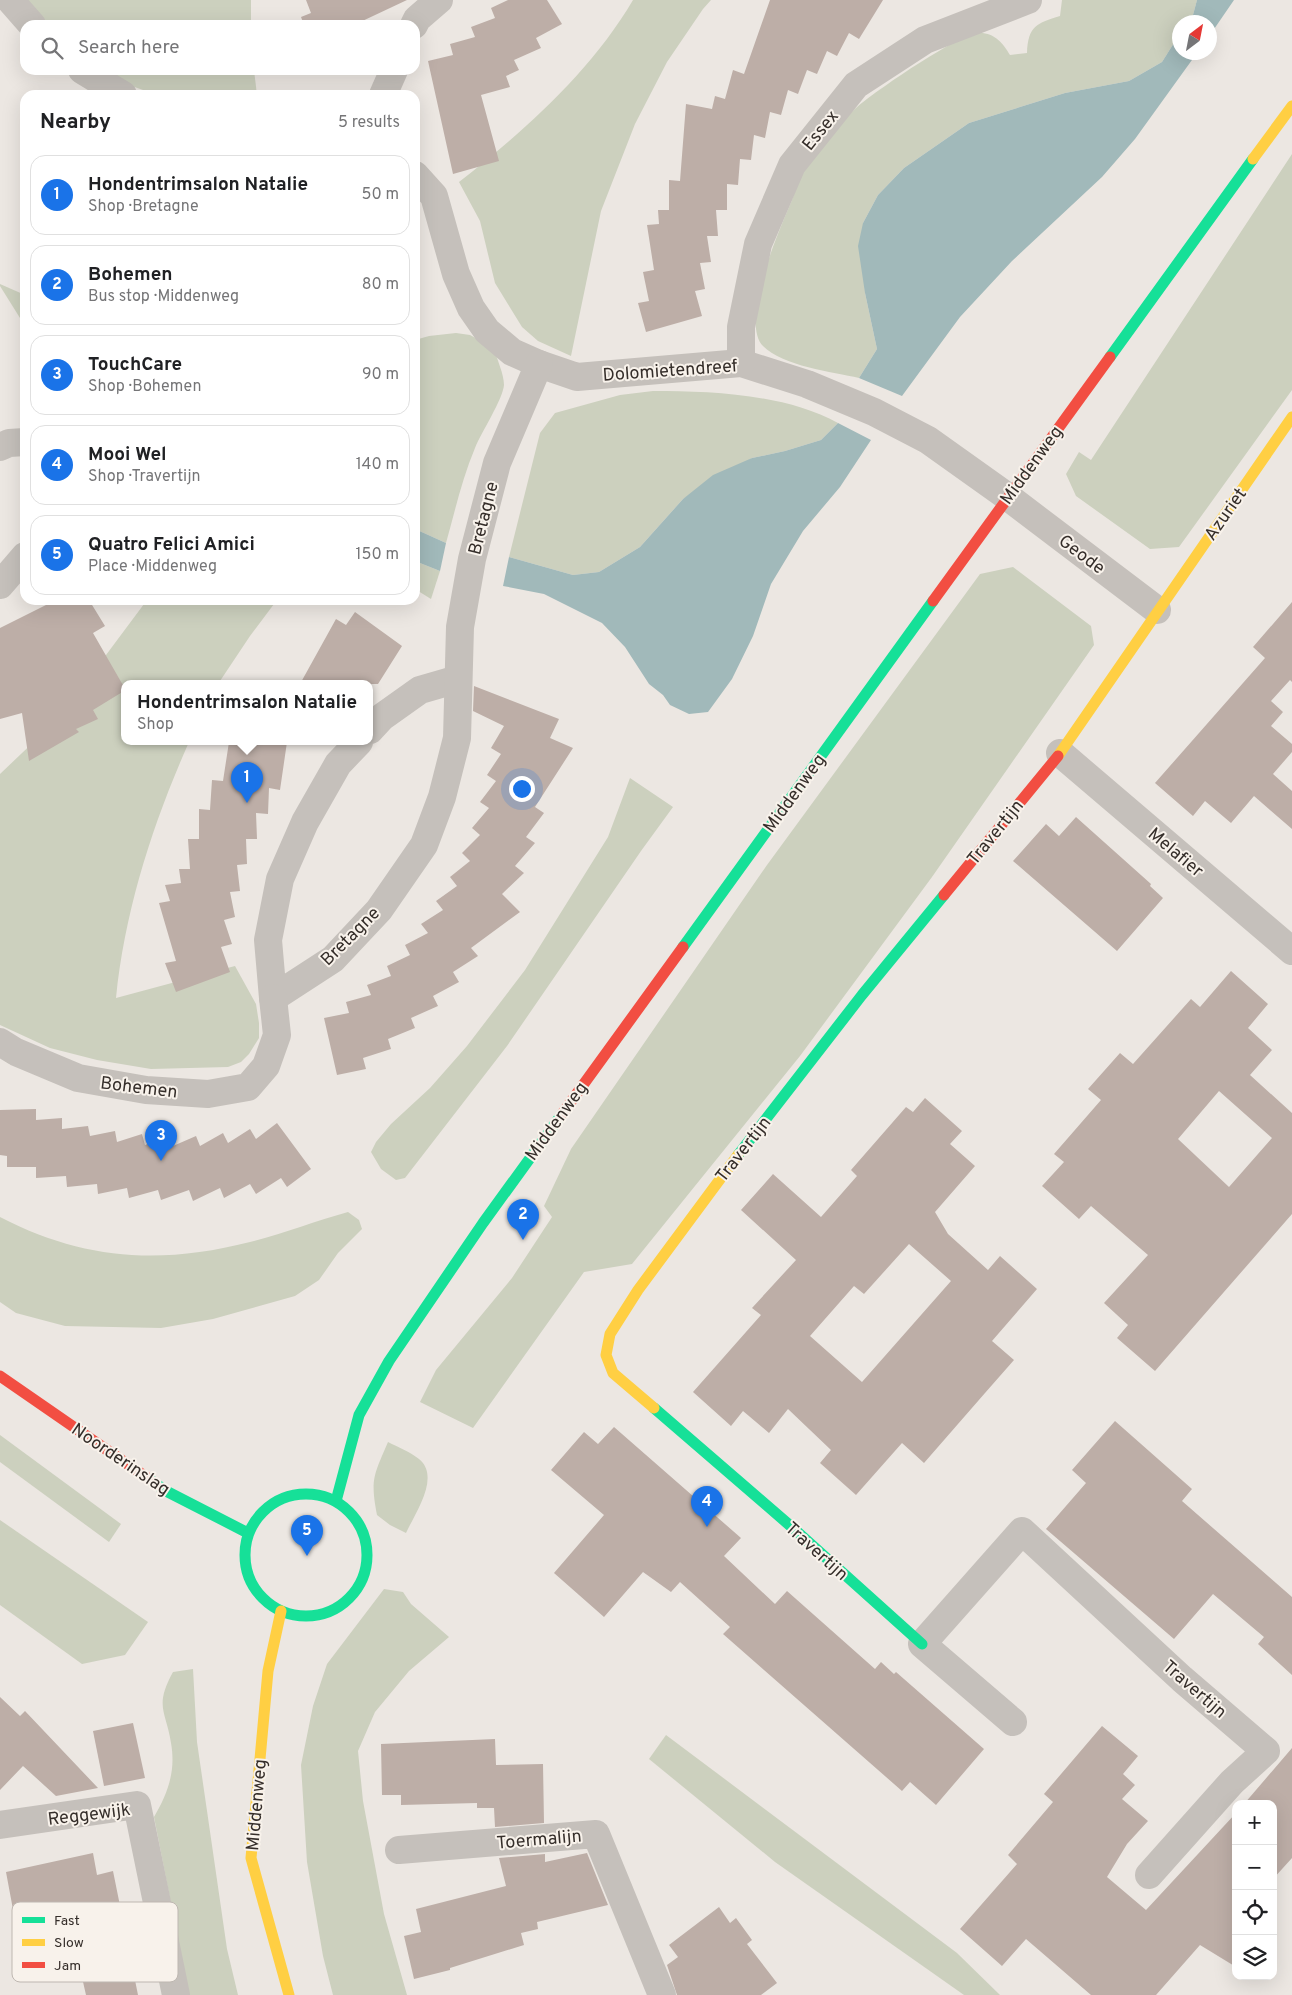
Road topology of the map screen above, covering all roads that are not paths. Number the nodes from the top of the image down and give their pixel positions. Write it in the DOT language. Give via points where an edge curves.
graph roads {
  1 [pos="10,0"];
  2 [pos="439,0"];
  3 [pos="1028,0"];
  4 [pos="415,15"];
  5 [pos="28,20"];
  6 [pos="90,75"];
  7 [pos="392,75"];
  8 [pos="115,90"];
  9 [pos="385,90"];
  10 [pos="1292,106"];
  11 [pos="420,180"];
  12 [pos="741,363"];
  13 [pos="539,364"];
  14 [pos="1292,417"];
  15 [pos="20,442"];
  16 [pos="0,447"];
  17 [pos="1008,497"];
  18 [pos="20,562"];
  19 [pos="0,585"];
  20 [pos="1156,610"];
  21 [pos="458,679"];
  22 [pos="373,727"];
  23 [pos="355,745"];
  24 [pos="1060,753"];
  25 [pos="1292,951"];
  26 [pos="273,998"];
  27 [pos="0,1042"];
  28 [pos="0,1376"];
  29 [pos="336,1501"];
  30 [pos="248,1533"];
  31 [pos="281,1611"];
  32 [pos="922,1644"];
  33 [pos="1013,1722"];
  34 [pos="0,1825"];
  35 [pos="399,1850"];
  36 [pos="1149,1875"];
  37 [pos="157,1902"];
  38 [pos="173,1982"];
  39 [pos="176,1995"];
  40 [pos="289,1995"];
  41 [pos="662,1995"];
  1 -- 5 [label="street"];
  2 -- 4 [label="street"];
  3 -- 12 [label="street, Essex" via="925,40 856,85 792,165 758,244 741,327"];
  6 -- 8 [label="street"];
  7 -- 9 [label="street"];
  10 -- 17 [label="main road, Middenweg"];
  11 -- 13 [label="street, Dolomietendreef" via="434,196 456,274 471,308 487,330 512,352"];
  12 -- 13 [label="street, Dolomietendreef" via="577,377"];
  12 -- 17 [label="street, Dolomietendreef" via="807,384 874,412 928,440"];
  13 -- 21 [label="street, Bretagne" via="497,463 484,511 460,627"];
  14 -- 20 [label="main road, Azuriet" via="1212,535"];
  15 -- 16 [label="street"];
  17 -- 20 [label="street, Geode"];
  17 -- 29 [label="main road, Middenweg" via="482,1223 389,1361 359,1415"];
  18 -- 19 [label="street"];
  20 -- 24 [label="main road, Travertijn"];
  21 -- 22 [label="street" via="420,690"];
  21 -- 26 [label="street, Bretagne" via="457,738 442,797 424,845 379,910 333,959"];
  23 -- 26 [label="street" via="338,764 305,822 280,879 268,940"];
  24 -- 25 [label="street, Melafier"];
  24 -- 32 [label="main road, Travertijn" via="862,995 713,1187 638,1290 610,1334 606,1355 613,1373 626,1385"];
  26 -- 27 [label="street, Bohemen" via="277,1034 266,1066 248,1087 208,1094 146,1090 78,1078"];
  28 -- 30 [label="main road, Noorderinslag" via="166,1491"];
  29 -- 30 [label="main road" via="319,1495 285,1498 269,1506"];
  29 -- 31 [label="main road" via="352,1514 362,1532 367,1552 364,1572 355,1591 341,1605 322,1614 302,1616"];
  30 -- 31 [label="main road" via="245,1556 249,1579 262,1598"];
  31 -- 40 [label="main road, Middenweg" via="268,1671 251,1858"];
  32 -- 33 [label="street, Travertijn"];
  32 -- 36 [label="street, Travertijn" via="1022,1531 1182,1679 1266,1751 1232,1782"];
  34 -- 37 [label="street, Reggewijk" via="138,1806"];
  35 -- 41 [label="street, Toermalijn" via="596,1834"];
  38 -- 39 [label="street, Reggewijk"];
}
